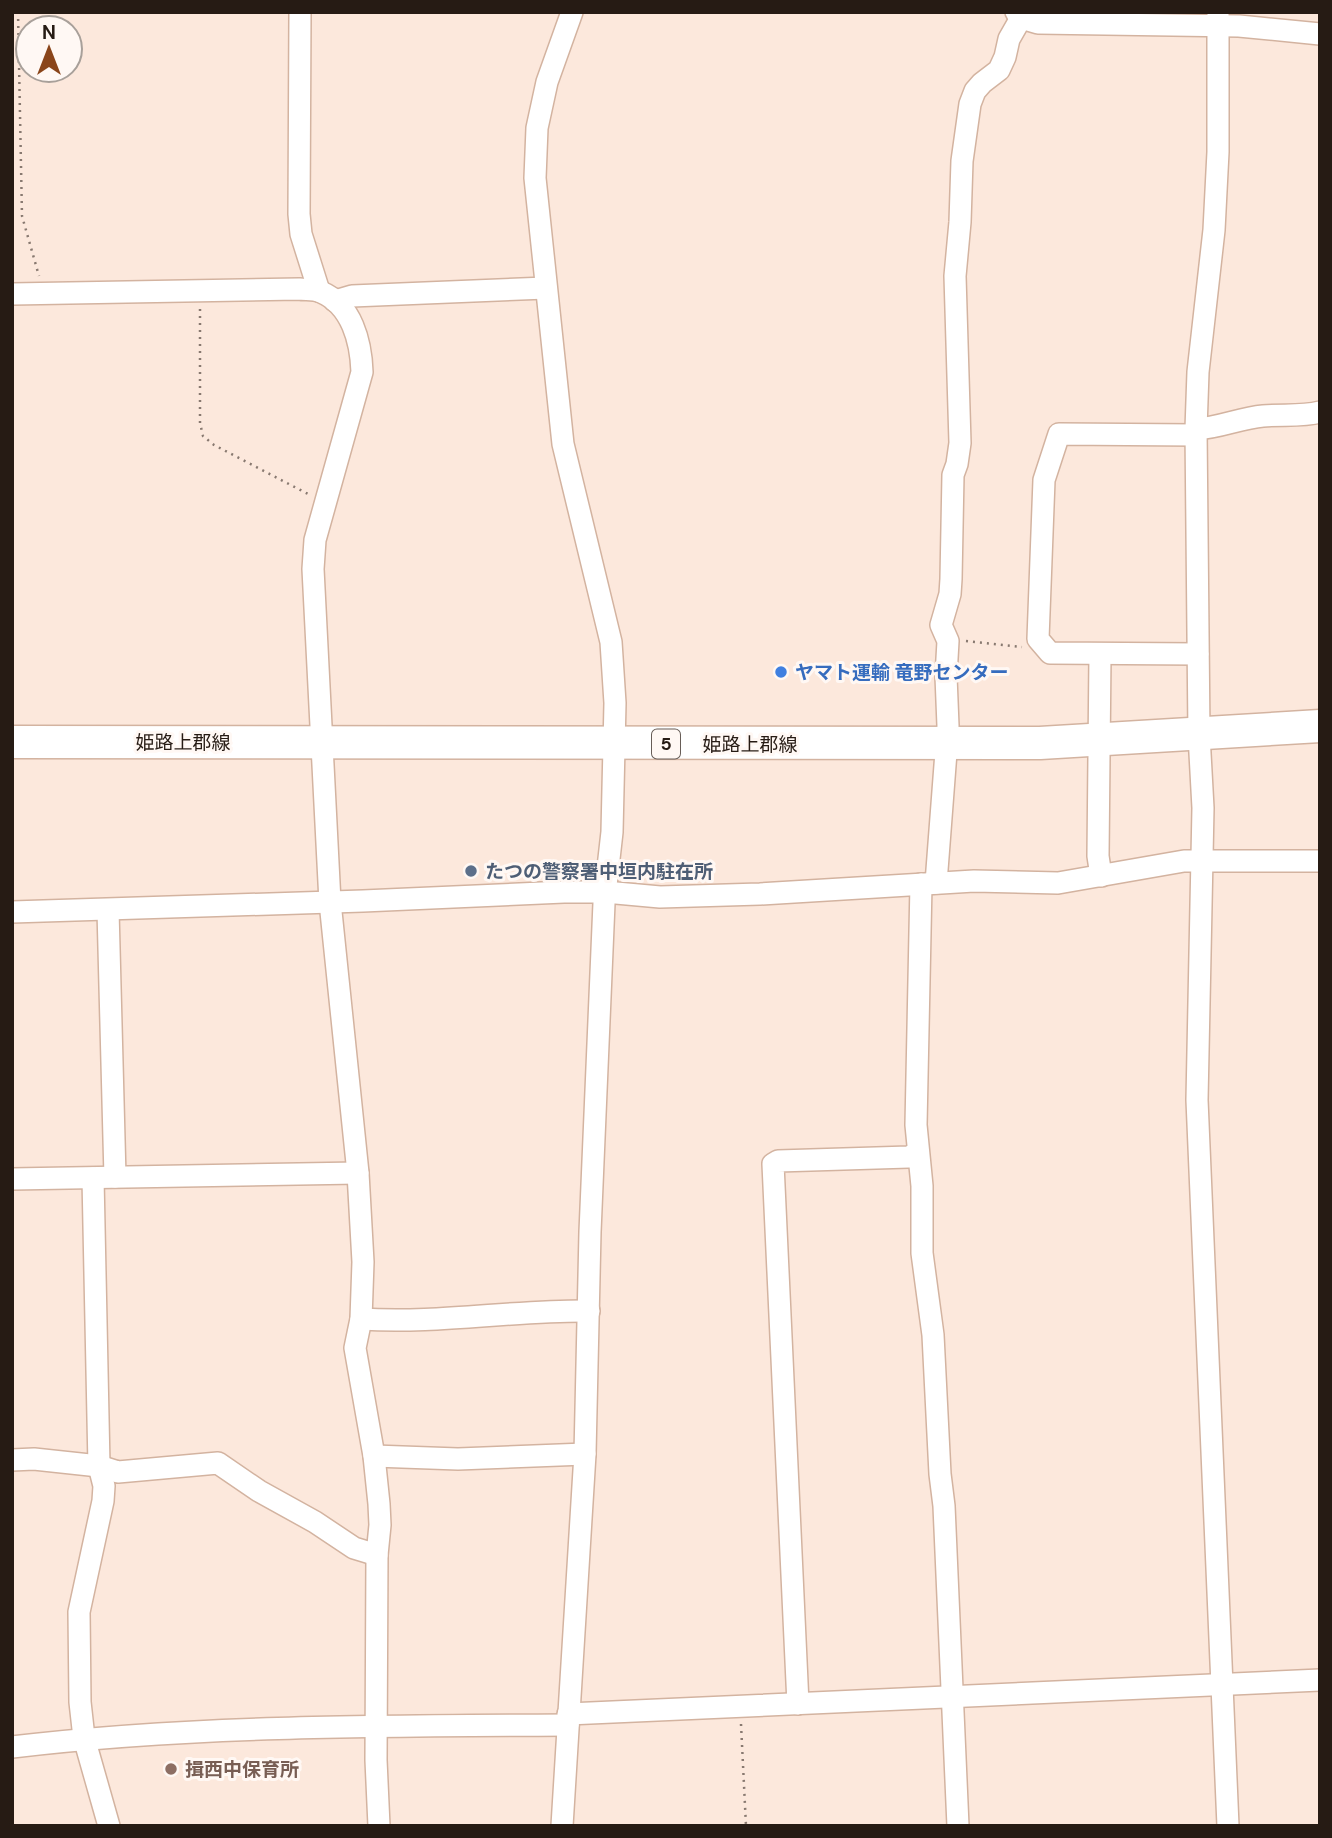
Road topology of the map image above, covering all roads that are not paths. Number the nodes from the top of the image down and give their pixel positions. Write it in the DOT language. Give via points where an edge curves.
graph roads {
  1 [pos="300,12"];
  2 [pos="572,12"];
  3 [pos="1018,15"];
  4 [pos="1218,19"];
  5 [pos="1320,34"];
  6 [pos="546,288"];
  7 [pos="12,294"];
  8 [pos="327,296"];
  9 [pos="1320,412"];
  10 [pos="1196,432"];
  11 [pos="1198,654"];
  12 [pos="1100,655"];
  13 [pos="1320,726"];
  14 [pos="1199,735"];
  15 [pos="1098,740"];
  16 [pos="320,741"];
  17 [pos="12,743"];
  18 [pos="613,744"];
  19 [pos="947,744"];
  20 [pos="1201,860"];
  21 [pos="1320,861"];
  22 [pos="1101,876"];
  23 [pos="928,884"];
  24 [pos="605,892"];
  25 [pos="330,902"];
  26 [pos="108,910"];
  27 [pos="12,912"];
  28 [pos="917,1153"];
  29 [pos="358,1173"];
  30 [pos="115,1177"];
  31 [pos="93,1178"];
  32 [pos="12,1180"];
  33 [pos="589,1311"];
  34 [pos="360,1319"];
  35 [pos="585,1454"];
  36 [pos="374,1456"];
  37 [pos="12,1460"];
  38 [pos="99,1466"];
  39 [pos="377,1555"];
  40 [pos="1320,1680"];
  41 [pos="1223,1685"];
  42 [pos="951,1696"];
  43 [pos="798,1704"];
  44 [pos="568,1719"];
  45 [pos="377,1726"];
  46 [pos="84,1738"];
  47 [pos="12,1747"];
  48 [pos="109,1826"];
  49 [pos="379,1826"];
  50 [pos="562,1826"];
  51 [pos="958,1826"];
  52 [pos="1228,1826"];
  1 -- 8 [label="street" via="299,214 301,234"];
  2 -- 6 [label="street" via="547,82 537,128 535,177"];
  3 -- 4 [label="street" via="1038,23"];
  3 -- 19 [label="street" via="999,70 975,91 970,104 962,161 955,276 960,443 953,475 950,594 941,625 948,641"];
  4 -- 5 [label="street"];
  4 -- 10 [label="street" via="1214,230"];
  6 -- 8 [label="street"];
  6 -- 18 [label="street" via="563,444 611,642"];
  7 -- 8 [label="street" via="299,289"];
  8 -- 16 [label="street" via="355,328 362,372 316,540 313,569"];
  9 -- 10 [label="street" via="1261,416"];
  10 -- 11 [label="street"];
  10 -- 12 [label="street" via="1059,434 1044,480 1038,639 1050,653"];
  11 -- 12 [label="street"];
  11 -- 14 [label="street"];
  12 -- 15 [label="street"];
  13 -- 14 [label="main road, 姫路上郡線 / 5"];
  14 -- 15 [label="main road, 姫路上郡線 / 5"];
  14 -- 20 [label="street"];
  15 -- 19 [label="main road, 姫路上郡線 / 5"];
  15 -- 22 [label="street"];
  16 -- 17 [label="main road, 姫路上郡線 / 5"];
  16 -- 18 [label="main road, 姫路上郡線 / 5"];
  16 -- 25 [label="street"];
  18 -- 19 [label="main road, 姫路上郡線 / 5"];
  18 -- 24 [label="street" via="612,832"];
  19 -- 23 [label="street"];
  20 -- 21 [label="street"];
  20 -- 22 [label="street"];
  20 -- 41 [label="street" via="1197,1114"];
  22 -- 23 [label="street" via="1058,883"];
  23 -- 24 [label="street" via="660,897"];
  23 -- 28 [label="street" via="917,992"];
  24 -- 25 [label="street"];
  24 -- 33 [label="street"];
  25 -- 26 [label="street"];
  25 -- 29 [label="street"];
  26 -- 27 [label="street"];
  26 -- 30 [label="street"];
  28 -- 42 [label="street" via="922,1253 934,1346"];
  28 -- 43 [label="street" via="773,1164"];
  29 -- 30 [label="street"];
  29 -- 34 [label="street" via="363,1262"];
  30 -- 31 [label="street"];
  31 -- 32 [label="street"];
  31 -- 38 [label="street"];
  33 -- 34 [label="street"];
  33 -- 35 [label="street"];
  34 -- 36 [label="street" via="356,1359"];
  35 -- 36 [label="street" via="458,1459"];
  35 -- 44 [label="street"];
  36 -- 39 [label="street" via="380,1525"];
  37 -- 38 [label="street"];
  38 -- 39 [label="street" via="118,1472 218,1463 354,1548"];
  38 -- 46 [label="street" via="103,1501 79,1612 79,1702"];
  39 -- 45 [label="street"];
  40 -- 41 [label="street"];
  41 -- 42 [label="street"];
  41 -- 52 [label="street"];
  42 -- 43 [label="street"];
  42 -- 51 [label="street"];
  43 -- 44 [label="street"];
  44 -- 45 [label="street"];
  44 -- 50 [label="street"];
  45 -- 46 [label="street"];
  45 -- 49 [label="street"];
  46 -- 47 [label="street"];
  46 -- 48 [label="street"];
}
